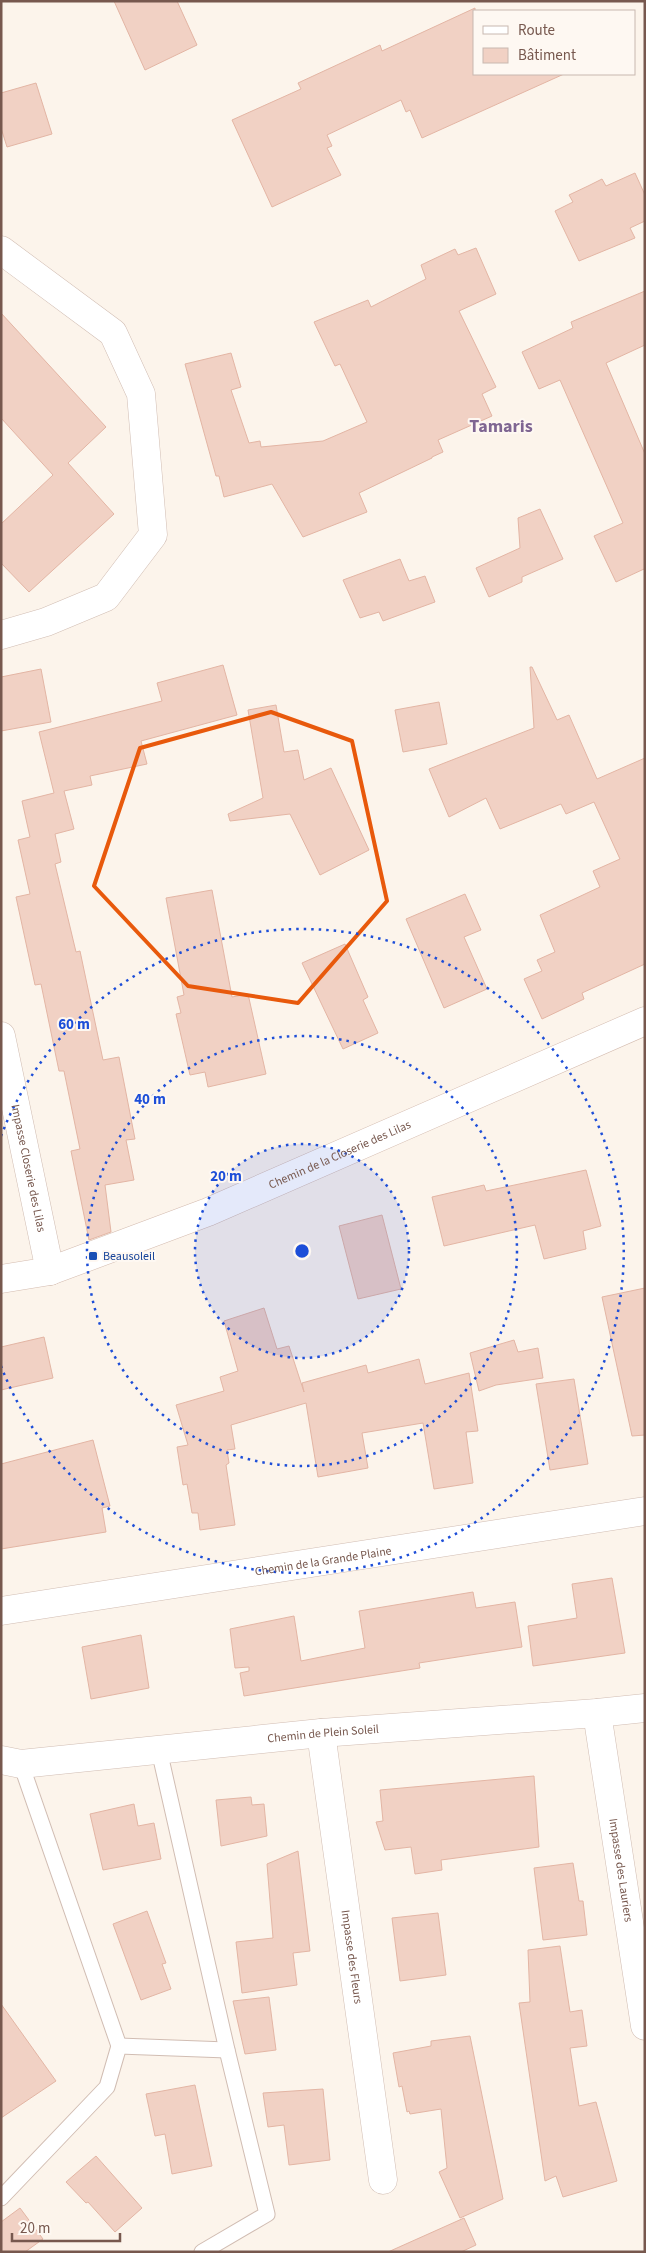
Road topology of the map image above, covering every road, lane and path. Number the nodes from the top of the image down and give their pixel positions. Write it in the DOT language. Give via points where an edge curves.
graph roads {
  1 [pos="1,250"];
  2 [pos="1,636"];
  3 [pos="645,1021"];
  4 [pos="1,1036"];
  5 [pos="50,1271"];
  6 [pos="1,1279"];
  7 [pos="645,1511"];
  8 [pos="1,1611"];
  9 [pos="645,1708"];
  10 [pos="597,1713"];
  11 [pos="321,1733"];
  12 [pos="159,1750"];
  13 [pos="11,1762"];
  14 [pos="645,2026"];
  15 [pos="119,2046"];
  16 [pos="227,2050"];
  17 [pos="383,2180"];
  18 [pos="1,2198"];
  19 [pos="202,2252"];
  1 -- 2 [label="street" via="113,333 141,394 153,535 106,597 46,622"];
  3 -- 5 [label="street, Chemin de la Closerie des Lilas" via="261,1190"];
  4 -- 5 [label="street, Impasse Closerie des Lilas"];
  5 -- 6 [label="street, Chemin de la Closerie des Lilas"];
  7 -- 8 [label="street, Chemin de la Grande Plaine"];
  9 -- 10 [label="street, Chemin de Plein Soleil"];
  10 -- 11 [label="street, Chemin de Plein Soleil"];
  10 -- 14 [label="street, Impasse des Lauriers"];
  11 -- 12 [label="street, Chemin de Plein Soleil"];
  11 -- 17 [label="street, Impasse des Fleurs"];
  12 -- 13 [label="street, Chemin de Plein Soleil"];
  12 -- 16 [label="lane"];
  13 -- 15 [label="lane"];
  15 -- 16 [label="lane"];
  15 -- 18 [label="lane" via="108,2087"];
  16 -- 19 [label="lane" via="266,2214"];
}
